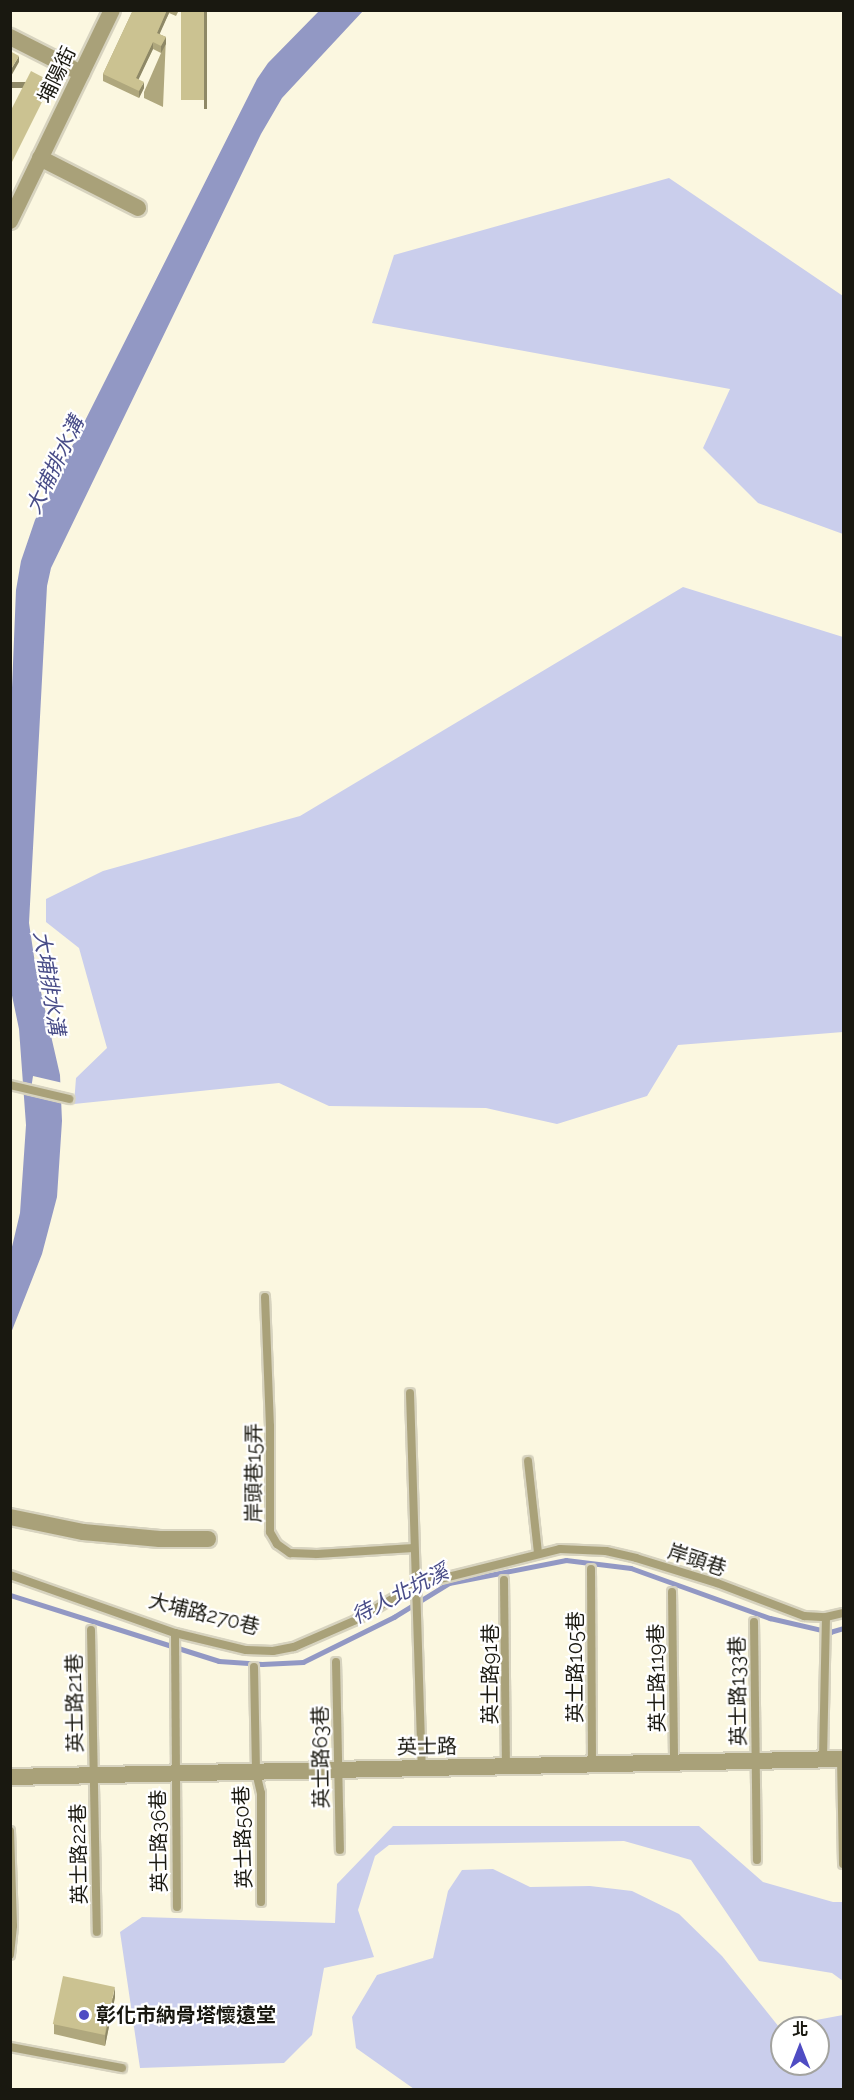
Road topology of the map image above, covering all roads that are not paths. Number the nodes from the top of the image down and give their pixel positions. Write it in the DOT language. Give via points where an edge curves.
graph roads {
  1 [pos="112,10"];
  2 [pos="10,37"];
  3 [pos="81,73"];
  4 [pos="40,158"];
  5 [pos="138,208"];
  6 [pos="10,221"];
  7 [pos="11,1085"];
  8 [pos="69,1099"];
  9 [pos="265,1297"];
  10 [pos="410,1393"];
  11 [pos="528,1461"];
  12 [pos="10,1517"];
  13 [pos="208,1539"];
  14 [pos="414,1548"];
  15 [pos="538,1553"];
  16 [pos="591,1569"];
  17 [pos="10,1575"];
  18 [pos="504,1580"];
  19 [pos="416,1585"];
  20 [pos="672,1592"];
  21 [pos="843,1613"];
  22 [pos="826,1617"];
  23 [pos="754,1622"];
  24 [pos="91,1629"];
  25 [pos="175,1633"];
  26 [pos="336,1662"];
  27 [pos="254,1667"];
  28 [pos="824,1759"];
  29 [pos="842,1759"];
  30 [pos="756,1760"];
  31 [pos="674,1763"];
  32 [pos="592,1765"];
  33 [pos="506,1767"];
  34 [pos="422,1768"];
  35 [pos="338,1770"];
  36 [pos="256,1772"];
  37 [pos="175,1773"];
  38 [pos="93,1775"];
  39 [pos="10,1777"];
  40 [pos="10,1831"];
  41 [pos="340,1850"];
  42 [pos="757,1860"];
  43 [pos="843,1864"];
  44 [pos="261,1902"];
  45 [pos="177,1907"];
  46 [pos="97,1932"];
  47 [pos="10,1955"];
  48 [pos="10,2048"];
  49 [pos="122,2068"];
  1 -- 3 [label="street, 埔陽街"];
  2 -- 3 [label="street"];
  3 -- 4 [label="street, 埔陽街"];
  4 -- 5 [label="street"];
  4 -- 6 [label="street, 埔陽街"];
  7 -- 8 [label="lane"];
  9 -- 14 [label="lane, 岸頭巷15弄" via="270,1532 277,1544 290,1553 317,1554"];
  10 -- 14 [label="lane"];
  11 -- 15 [label="lane"];
  12 -- 13 [label="street" via="83,1532"];
  14 -- 19 [label="lane"];
  15 -- 19 [label="lane"];
  15 -- 22 [label="lane, 岸頭巷" via="560,1549 606,1551 717,1583 804,1616"];
  16 -- 32 [label="lane, 英士路105巷"];
  17 -- 25 [label="lane, 大埔路270巷"];
  18 -- 33 [label="lane, 英士路91巷"];
  19 -- 25 [label="lane, 大埔路270巷" via="356,1620 294,1647 246,1650"];
  19 -- 34 [label="lane"];
  20 -- 31 [label="lane, 英士路119巷"];
  21 -- 22 [label="lane, 岸頭巷"];
  22 -- 28 [label="lane"];
  23 -- 30 [label="lane, 英士路133巷"];
  24 -- 38 [label="lane, 英士路21巷"];
  25 -- 37 [label="lane, 英士路36巷"];
  26 -- 35 [label="lane, 英士路63巷"];
  27 -- 36 [label="lane, 英士路50巷"];
  28 -- 29 [label="street, 英士路"];
  28 -- 30 [label="street, 英士路"];
  29 -- 43 [label="lane"];
  30 -- 31 [label="street, 英士路"];
  30 -- 42 [label="lane, 英士路133巷"];
  31 -- 32 [label="street, 英士路"];
  32 -- 33 [label="street, 英士路"];
  33 -- 34 [label="street, 英士路"];
  34 -- 35 [label="street, 英士路"];
  35 -- 36 [label="street, 英士路"];
  35 -- 41 [label="lane, 英士路63巷"];
  36 -- 37 [label="street, 英士路"];
  36 -- 44 [label="lane, 英士路50巷" via="261,1793"];
  37 -- 38 [label="street, 英士路"];
  37 -- 45 [label="lane, 英士路36巷"];
  38 -- 39 [label="street, 英士路"];
  38 -- 46 [label="lane, 英士路22巷"];
  40 -- 47 [label="lane"];
  48 -- 49 [label="lane"];
}
